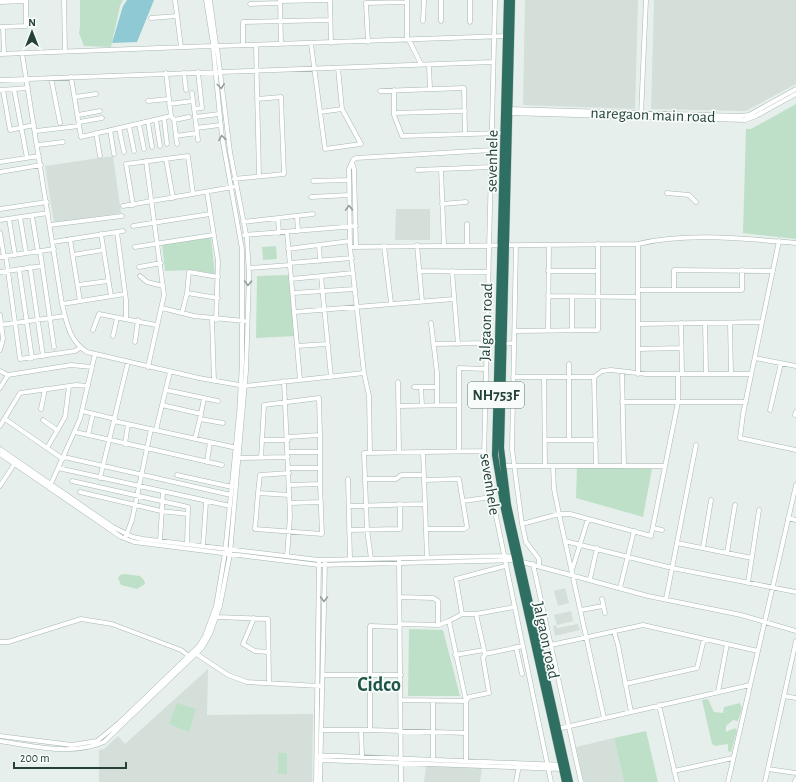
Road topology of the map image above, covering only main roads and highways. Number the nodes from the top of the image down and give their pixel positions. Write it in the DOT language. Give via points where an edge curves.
graph roads {
  1 [pos="507,0"];
  2 [pos="512,0"];
  3 [pos="506,111"];
  4 [pos="503,245"];
  5 [pos="517,559"];
  6 [pos="556,730"];
  7 [pos="564,782"];
  8 [pos="570,782"];
  1 -- 3 [label="highway, Jalgaon road / NH753F"];
  2 -- 3 [label="highway, Jalgaon road / NH753F"];
  3 -- 4 [label="highway, Jalgaon road / NH753F"];
  3 -- 4 [label="highway, Jalgaon road / NH753F" via="503,133"];
  4 -- 5 [label="highway, Jalgaon road / NH753F" via="502,466"];
  4 -- 5 [label="highway, Jalgaon road / NH753F" via="495,455 502,502"];
  5 -- 6 [label="highway, Jalgaon road / NH753F"];
  6 -- 7 [label="highway, Jalgaon road / NH753F"];
  6 -- 8 [label="highway, Jalgaon road / NH753F"];
}
